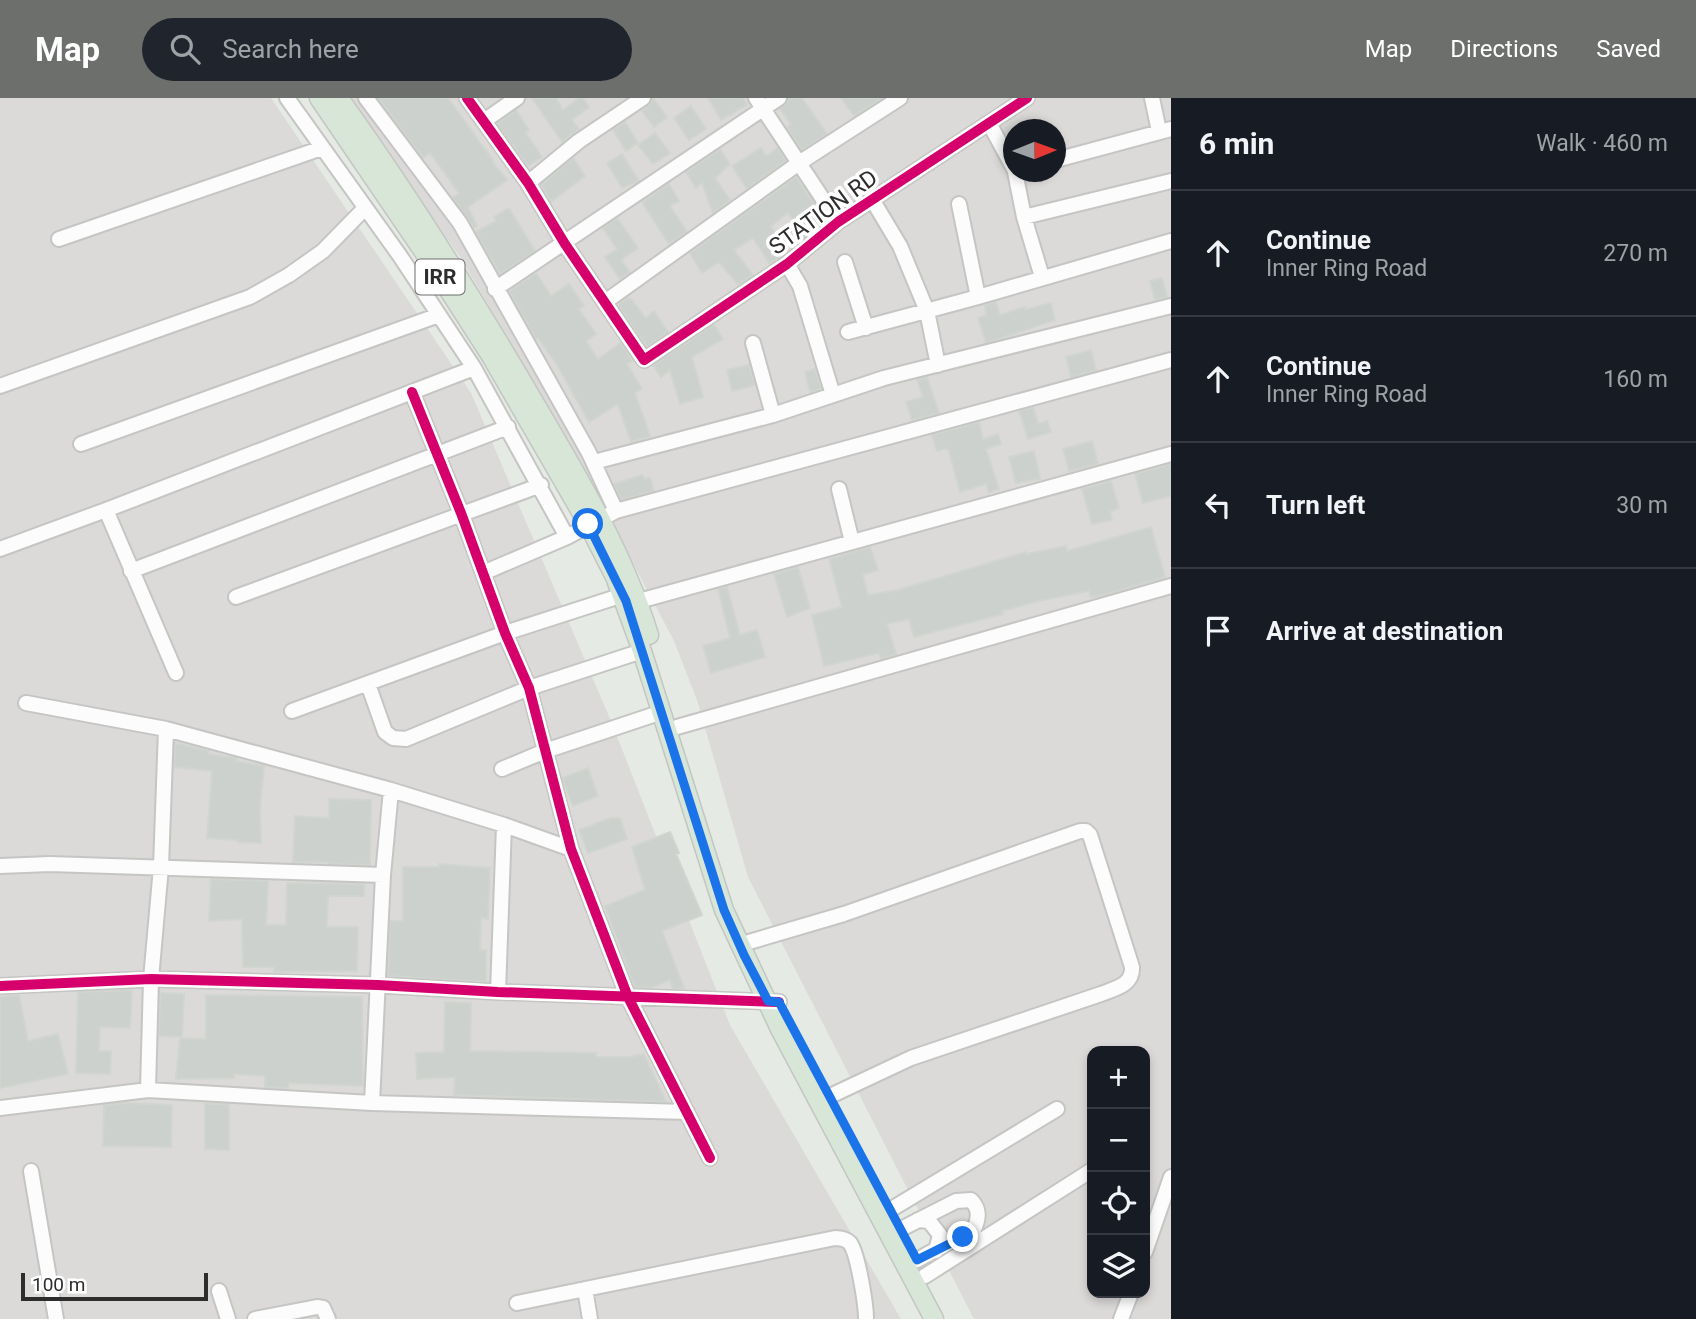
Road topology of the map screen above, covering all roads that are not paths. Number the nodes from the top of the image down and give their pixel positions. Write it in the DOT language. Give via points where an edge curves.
graph roads {
  1 [pos="287,98"];
  2 [pos="318,98"];
  3 [pos="339,98"];
  4 [pos="366,98"];
  5 [pos="467,98"];
  6 [pos="517,98"];
  7 [pos="643,98"];
  8 [pos="779,98"];
  9 [pos="900,98"];
  10 [pos="1027,98"];
  11 [pos="1152,98"];
  12 [pos="759,103"];
  13 [pos="484,121"];
  14 [pos="989,123"];
  15 [pos="1165,130"];
  16 [pos="322,148"];
  17 [pos="1003,149"];
  18 [pos="1066,157"];
  19 [pos="799,163"];
  20 [pos="1171,181"];
  21 [pos="1017,182"];
  22 [pos="528,183"];
  23 [pos="873,201"];
  24 [pos="958,204"];
  25 [pos="365,208"];
  26 [pos="1024,216"];
  27 [pos="838,222"];
  28 [pos="59,239"];
  29 [pos="1171,241"];
  30 [pos="565,244"];
  31 [pos="845,262"];
  32 [pos="787,264"];
  33 [pos="1042,277"];
  34 [pos="495,289"];
  35 [pos="978,298"];
  36 [pos="606,302"];
  37 [pos="1171,306"];
  38 [pos="927,311"];
  39 [pos="439,315"];
  40 [pos="866,328"];
  41 [pos="848,332"];
  42 [pos="753,343"];
  43 [pos="1171,360"];
  44 [pos="938,365"];
  45 [pos="474,368"];
  46 [pos="0,386"];
  47 [pos="412,392"];
  48 [pos="833,395"];
  49 [pos="773,415"];
  50 [pos="508,428"];
  51 [pos="80,444"];
  52 [pos="438,453"];
  53 [pos="1171,454"];
  54 [pos="594,462"];
  55 [pos="541,485"];
  56 [pos="839,489"];
  57 [pos="106,510"];
  58 [pos="461,513"];
  59 [pos="601,518"];
  60 [pos="567,537"];
  61 [pos="852,542"];
  62 [pos="0,549"];
  63 [pos="131,570"];
  64 [pos="483,573"];
  65 [pos="1171,586"];
  66 [pos="236,597"];
  67 [pos="631,598"];
  68 [pos="505,633"];
  69 [pos="642,651"];
  70 [pos="176,673"];
  71 [pos="368,684"];
  72 [pos="529,688"];
  73 [pos="26,703"];
  74 [pos="292,711"];
  75 [pos="662,712"];
  76 [pos="677,727"];
  77 [pos="166,729"];
  78 [pos="545,751"];
  79 [pos="502,769"];
  80 [pos="391,790"];
  81 [pos="504,825"];
  82 [pos="571,849"];
  83 [pos="0,866"];
  84 [pos="161,867"];
  85 [pos="383,875"];
  86 [pos="749,942"];
  87 [pos="150,979"];
  88 [pos="378,985"];
  89 [pos="0,986"];
  90 [pos="498,992"];
  91 [pos="628,997"];
  92 [pos="774,1002"];
  93 [pos="148,1090"];
  94 [pos="828,1097"];
  95 [pos="372,1103"];
  96 [pos="0,1108"];
  97 [pos="1057,1109"];
  98 [pos="687,1112"];
  99 [pos="710,1158"];
  100 [pos="31,1171"];
  101 [pos="1089,1172"];
  102 [pos="1171,1177"];
  103 [pos="890,1210"];
  104 [pos="918,1220"];
  105 [pos="901,1229"];
  106 [pos="1150,1238"];
  107 [pos="936,1251"];
  108 [pos="921,1268"];
  109 [pos="585,1289"];
  110 [pos="219,1291"];
  111 [pos="1128,1298"];
  112 [pos="517,1303"];
  113 [pos="56,1319"];
  114 [pos="228,1319"];
  115 [pos="255,1319"];
  116 [pos="328,1319"];
  117 [pos="590,1319"];
  118 [pos="866,1319"];
  119 [pos="934,1319"];
  120 [pos="948,1319"];
  121 [pos="1121,1319"];
  1 -- 16 [label="street"];
  2 -- 59 [label="main road, IRR"];
  3 -- 59 [label="main road, IRR" via="494,332"];
  4 -- 34 [label="street" via="460,223"];
  5 -- 13 [label="street"];
  6 -- 13 [label="street"];
  7 -- 22 [label="street"];
  8 -- 12 [label="street"];
  9 -- 19 [label="street"];
  10 -- 14 [label="street, STATION RD"];
  11 -- 15 [label="street"];
  12 -- 19 [label="street"];
  12 -- 30 [label="street"];
  13 -- 22 [label="street"];
  14 -- 17 [label="street"];
  14 -- 23 [label="street, STATION RD"];
  15 -- 18 [label="street"];
  16 -- 25 [label="street"];
  16 -- 28 [label="street"];
  19 -- 27 [label="street"];
  19 -- 36 [label="street"];
  20 -- 26 [label="street"];
  21 -- 26 [label="street"];
  22 -- 30 [label="street"];
  23 -- 27 [label="street, STATION RD"];
  23 -- 38 [label="street" via="900,246"];
  24 -- 35 [label="street"];
  25 -- 39 [label="street"];
  25 -- 46 [label="street" via="323,251 250,297"];
  26 -- 33 [label="street"];
  27 -- 32 [label="street, STATION RD"];
  29 -- 33 [label="street"];
  30 -- 34 [label="street"];
  30 -- 36 [label="street"];
  31 -- 40 [label="street"];
  32 -- 36 [label="street, STATION RD" via="644,360"];
  32 -- 48 [label="street" via="800,286"];
  33 -- 35 [label="street"];
  34 -- 54 [label="street"];
  35 -- 38 [label="street"];
  37 -- 44 [label="street"];
  38 -- 40 [label="street"];
  38 -- 44 [label="street"];
  39 -- 45 [label="street"];
  39 -- 51 [label="street"];
  40 -- 41 [label="street"];
  42 -- 49 [label="street"];
  43 -- 59 [label="street"];
  44 -- 48 [label="street"];
  45 -- 47 [label="street"];
  45 -- 50 [label="street"];
  47 -- 52 [label="street"];
  47 -- 57 [label="street"];
  48 -- 49 [label="street"];
  49 -- 54 [label="street"];
  50 -- 52 [label="street"];
  50 -- 55 [label="street"];
  52 -- 58 [label="street"];
  52 -- 63 [label="street"];
  53 -- 61 [label="street"];
  54 -- 59 [label="street"];
  55 -- 58 [label="street"];
  55 -- 60 [label="street"];
  56 -- 61 [label="street"];
  57 -- 62 [label="street"];
  57 -- 63 [label="street"];
  58 -- 64 [label="street"];
  58 -- 66 [label="street"];
  59 -- 60 [label="street"];
  59 -- 67 [label="main road, IRR"];
  60 -- 64 [label="street"];
  61 -- 67 [label="street"];
  63 -- 70 [label="street"];
  64 -- 68 [label="street"];
  65 -- 76 [label="street"];
  67 -- 68 [label="street"];
  67 -- 69 [label="main road, IRR"];
  67 -- 76 [label="main road, IRR"];
  68 -- 71 [label="street"];
  68 -- 72 [label="street"];
  69 -- 72 [label="street"];
  69 -- 75 [label="main road, IRR"];
  71 -- 72 [label="street" via="385,732 406,740"];
  71 -- 74 [label="street"];
  72 -- 78 [label="street"];
  73 -- 77 [label="street"];
  75 -- 78 [label="street"];
  75 -- 92 [label="main road, IRR" via="717,890 744,955"];
  76 -- 86 [label="main road, IRR"];
  77 -- 80 [label="street"];
  77 -- 84 [label="street"];
  78 -- 79 [label="street"];
  78 -- 82 [label="street"];
  80 -- 81 [label="street"];
  80 -- 85 [label="street"];
  81 -- 82 [label="street"];
  81 -- 90 [label="street"];
  82 -- 91 [label="street"];
  83 -- 84 [label="street"];
  84 -- 85 [label="street"];
  84 -- 87 [label="street"];
  85 -- 88 [label="street"];
  86 -- 92 [label="main road, IRR"];
  86 -- 94 [label="street" via="844,914 1080,831 1090,835 1132,967 1128,982 911,1058"];
  87 -- 88 [label="street"];
  87 -- 89 [label="street"];
  87 -- 93 [label="street"];
  88 -- 90 [label="street"];
  88 -- 95 [label="street"];
  90 -- 91 [label="street"];
  91 -- 92 [label="street"];
  91 -- 98 [label="street"];
  92 -- 94 [label="main road, IRR"];
  92 -- 119 [label="main road, IRR" via="780,1029"];
  93 -- 95 [label="street"];
  93 -- 96 [label="street"];
  94 -- 103 [label="main road, IRR"];
  95 -- 98 [label="street"];
  97 -- 103 [label="street"];
  98 -- 99 [label="street"];
  100 -- 113 [label="street"];
  101 -- 108 [label="street"];
  102 -- 106 [label="street"];
  103 -- 105 [label="main road, IRR"];
  104 -- 105 [label="street"];
  104 -- 107 [label="street" via="929,1221 940,1235"];
  104 -- 107 [label="street" via="957,1201 971,1200 976,1205 974,1229"];
  105 -- 108 [label="main road, IRR"];
  107 -- 108 [label="street"];
  108 -- 120 [label="main road, IRR"];
  109 -- 112 [label="street"];
  109 -- 117 [label="street"];
  109 -- 118 [label="street" via="842,1238 850,1244 856,1260"];
  110 -- 114 [label="street"];
  111 -- 121 [label="street"];
  115 -- 116 [label="street" via="317,1307 323,1308"];
}
